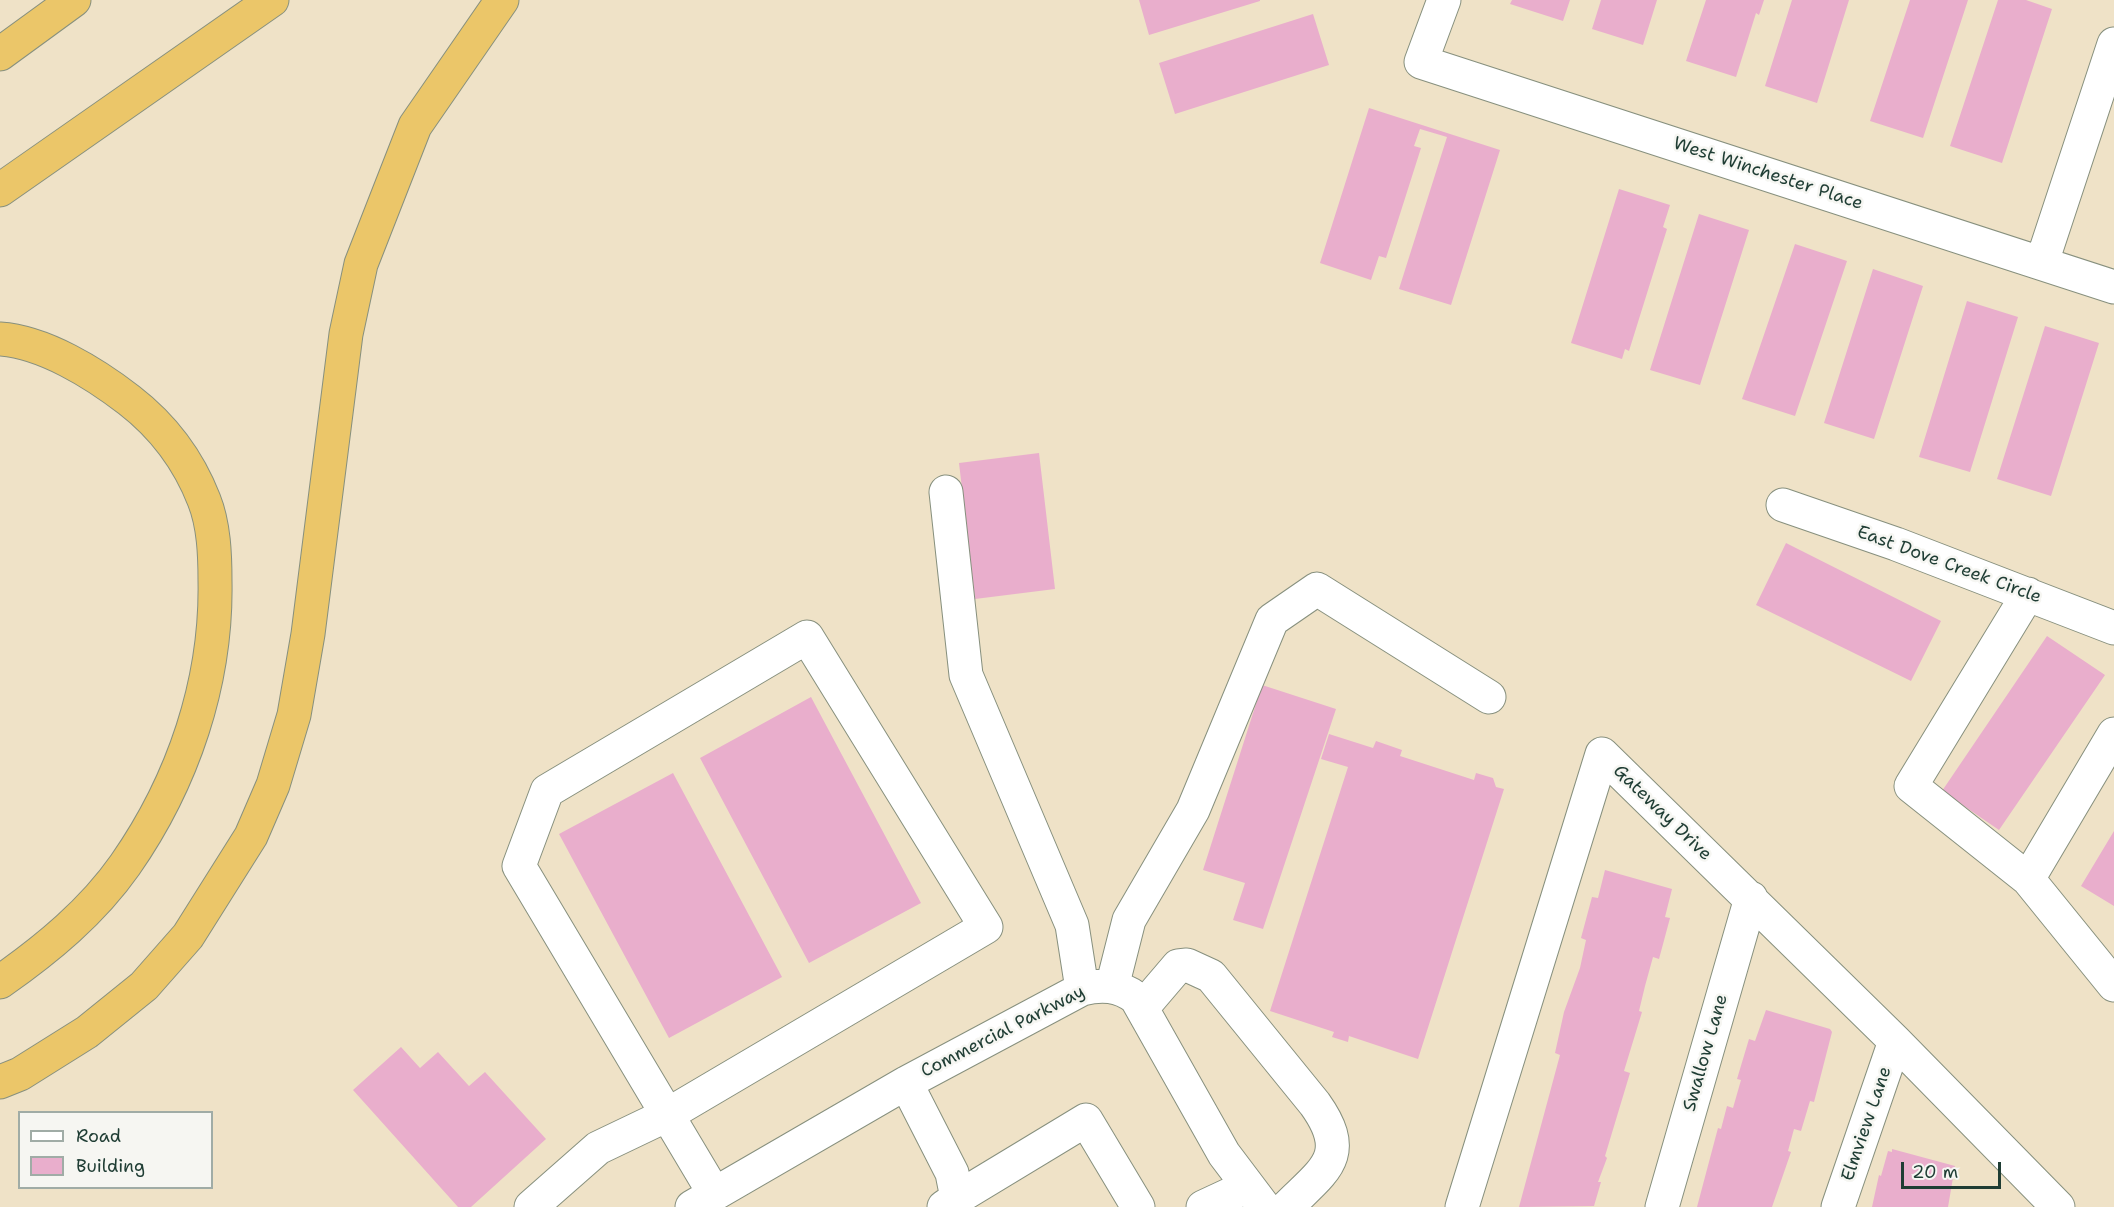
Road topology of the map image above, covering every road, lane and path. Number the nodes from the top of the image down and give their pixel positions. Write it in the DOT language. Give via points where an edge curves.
graph roads {
  1 [pos="74,0"];
  2 [pos="272,0"];
  3 [pos="502,0"];
  4 [pos="1444,0"];
  5 [pos="2114,44"];
  6 [pos="0,54"];
  7 [pos="0,190"];
  8 [pos="2042,262"];
  9 [pos="2114,287"];
  10 [pos="0,339"];
  11 [pos="946,492"];
  12 [pos="1784,505"];
  13 [pos="2028,594"];
  14 [pos="2114,628"];
  15 [pos="1489,697"];
  16 [pos="2114,734"];
  17 [pos="2104,775"];
  18 [pos="2028,879"];
  19 [pos="1751,898"];
  20 [pos="0,982"];
  21 [pos="2114,986"];
  22 [pos="1097,988"];
  23 [pos="1143,1007"];
  24 [pos="1895,1041"];
  25 [pos="0,1082"];
  26 [pos="906,1083"];
  27 [pos="667,1115"];
  28 [pos="2032,1195"];
  29 [pos="1255,1197"];
  30 [pos="703,1200"];
  31 [pos="950,1202"];
  32 [pos="531,1207"];
  33 [pos="1138,1207"];
  34 [pos="1203,1207"];
  35 [pos="1287,1207"];
  36 [pos="1462,1207"];
  37 [pos="1662,1207"];
  38 [pos="1838,1207"];
  39 [pos="2058,1207"];
  1 -- 6 [label="highway"];
  2 -- 7 [label="highway"];
  3 -- 25 [label="highway" via="415,126 361,264 346,334 294,715 273,784 251,836 188,936 144,987 87,1032 20,1074"];
  4 -- 8 [label="street, West Winchester Place" via="1421,62"];
  5 -- 8 [label="street"];
  8 -- 9 [label="street, West Winchester Place"];
  10 -- 20 [label="highway" via="21,341 71,364 117,391 156,421 183,456 205,502 215,551 216,611 211,661 192,734 162,805 125,866 82,916 38,956"];
  11 -- 22 [label="street" via="966,675"];
  12 -- 13 [label="street, East Dove Creek Circle"];
  13 -- 14 [label="street, East Dove Creek Circle"];
  13 -- 18 [label="street" via="1911,786"];
  15 -- 22 [label="street" via="1317,589 1272,620 1193,810 1129,920"];
  16 -- 17 [label="street"];
  17 -- 18 [label="street"];
  18 -- 21 [label="street"];
  19 -- 24 [label="street, Gateway Drive"];
  19 -- 36 [label="street, Gateway Drive" via="1602,754"];
  19 -- 37 [label="street, Swallow Lane"];
  22 -- 23 [label="street" via="1125,990"];
  22 -- 26 [label="street, Commercial Parkway"];
  23 -- 29 [label="street" via="1224,1154"];
  23 -- 35 [label="street" via="1178,966 1200,969 1211,976 1315,1104 1330,1125 1334,1145 1327,1167"];
  24 -- 28 [label="street, Gateway Drive"];
  24 -- 38 [label="street, Elmview Lane"];
  26 -- 30 [label="street, Commercial Parkway"];
  26 -- 31 [label="street" via="952,1173"];
  27 -- 27 [label="street" via="519,867 547,791 807,637 986,927"];
  27 -- 30 [label="street"];
  27 -- 32 [label="street" via="598,1148"];
  28 -- 39 [label="street, Gateway Drive"];
  29 -- 34 [label="street"];
  31 -- 33 [label="street" via="1086,1120"];
}
